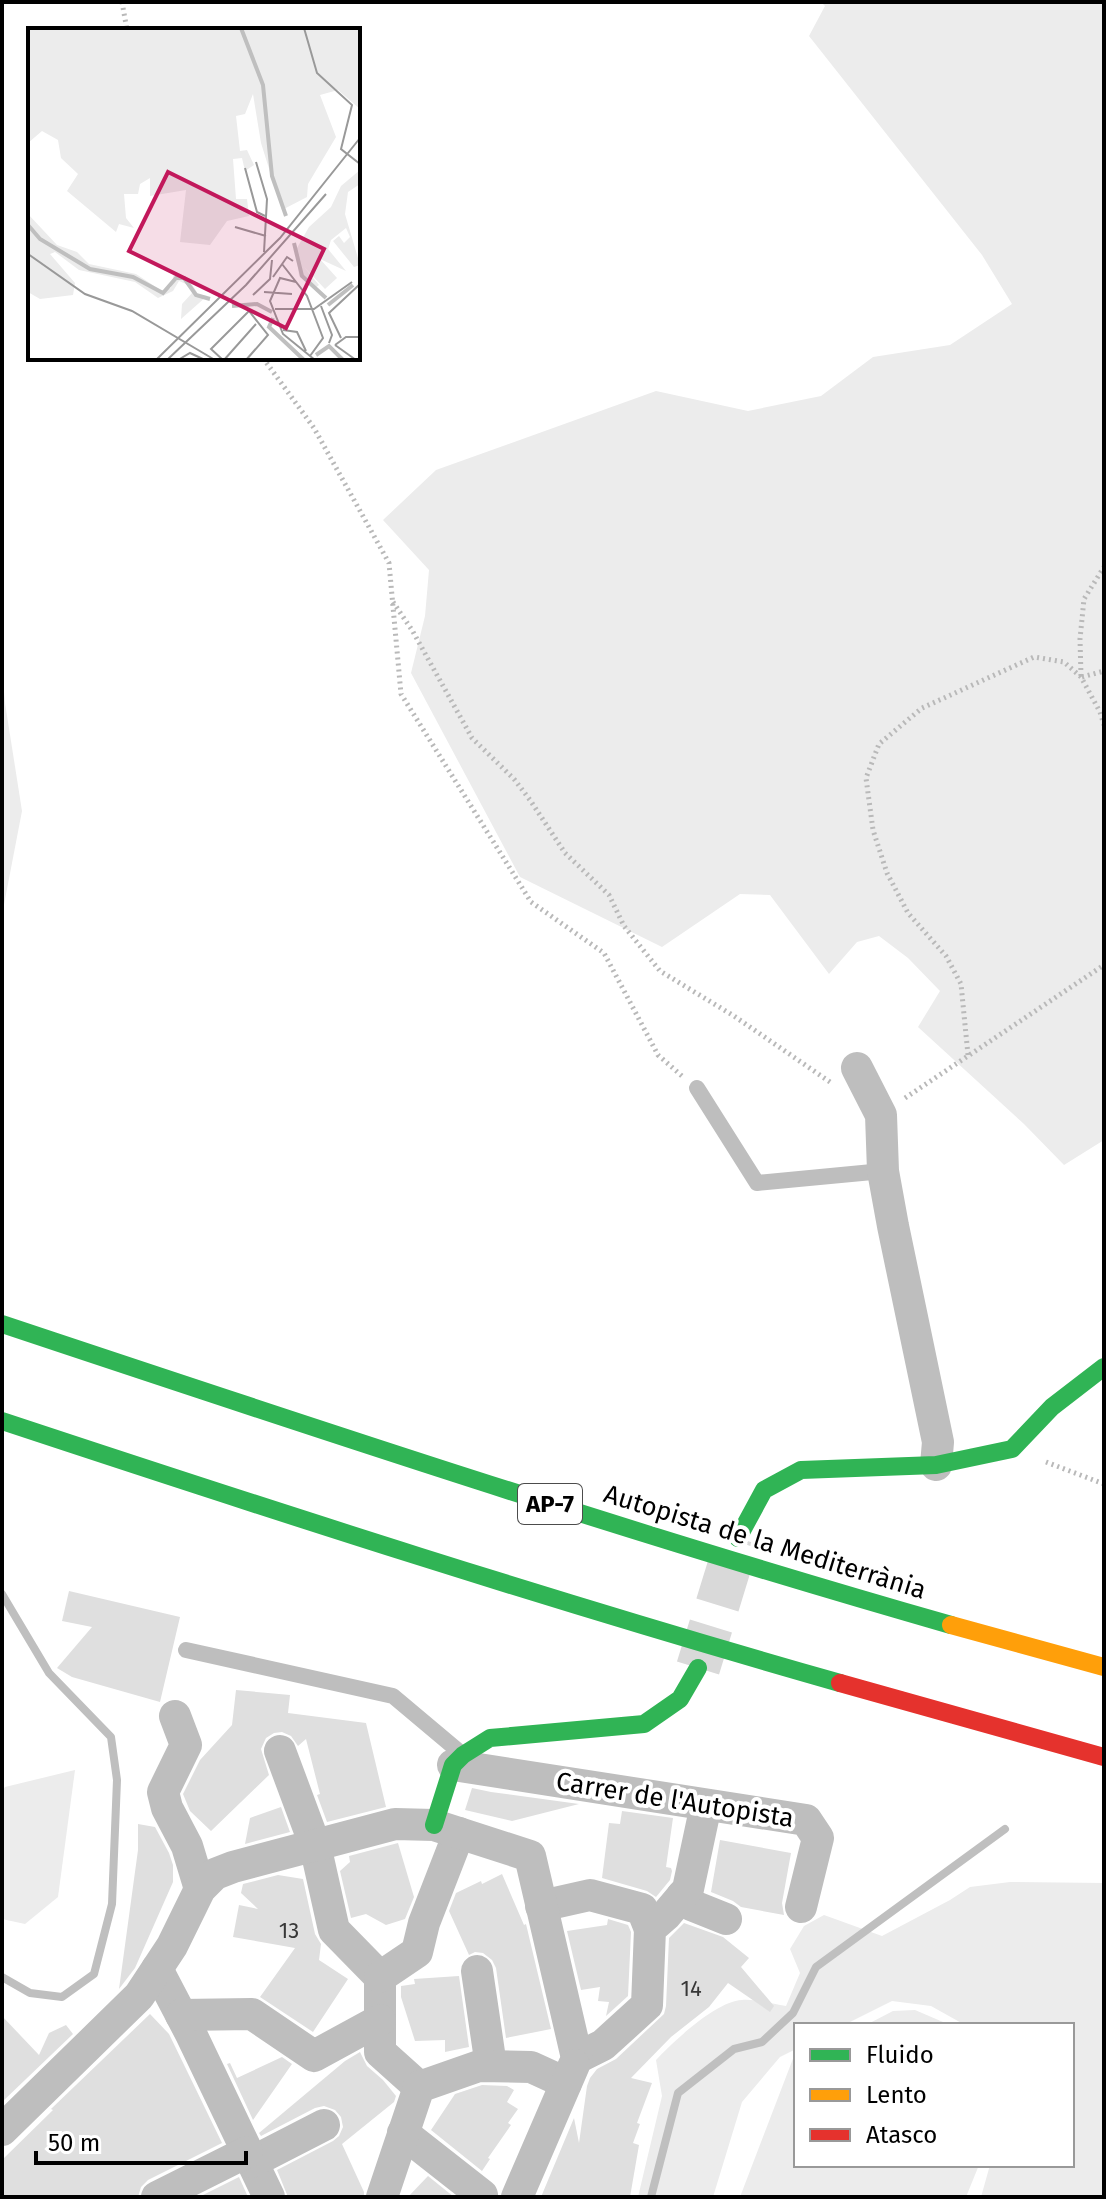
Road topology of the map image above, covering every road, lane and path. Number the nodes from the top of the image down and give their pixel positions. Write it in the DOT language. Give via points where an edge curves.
graph roads {
  1 [pos="122,2"];
  2 [pos="127,28"];
  3 [pos="264,360"];
  4 [pos="1104,567"];
  5 [pos="393,602"];
  6 [pos="1104,671"];
  7 [pos="1081,677"];
  8 [pos="1104,725"];
  9 [pos="1104,965"];
  10 [pos="968,1055"];
  11 [pos="848,1077"];
  12 [pos="697,1088"];
  13 [pos="881,1115"];
  14 [pos="883,1171"];
  15 [pos="2,1324"];
  16 [pos="1104,1367"];
  17 [pos="2,1421"];
  18 [pos="1012,1449"];
  19 [pos="936,1465"];
  20 [pos="1104,1484"];
  21 [pos="738,1538"];
  22 [pos="186,1650"];
  23 [pos="1104,1667"];
  24 [pos="698,1668"];
  25 [pos="175,1716"];
  26 [pos="280,1751"];
  27 [pos="1104,1757"];
  28 [pos="458,1760"];
  29 [pos="706,1805"];
  30 [pos="446,1829"];
  31 [pos="315,1845"];
  32 [pos="200,1889"];
  33 [pos="682,1896"];
  34 [pos="541,1906"];
  35 [pos="801,1907"];
  36 [pos="726,1919"];
  37 [pos="650,1929"];
  38 [pos="157,1969"];
  39 [pos="477,1971"];
  40 [pos="380,1977"];
  41 [pos="181,2015"];
  42 [pos="380,2020"];
  43 [pos="491,2066"];
  44 [pos="572,2071"];
  45 [pos="419,2087"];
  46 [pos="324,2125"];
  47 [pos="2,2130"];
  48 [pos="403,2133"];
  49 [pos="250,2157"];
  50 [pos="482,2195"];
  51 [pos="157,2197"];
  52 [pos="269,2197"];
  53 [pos="382,2197"];
  54 [pos="517,2197"];
  1 -- 2 [label="path"];
  3 -- 5 [label="path" via="314,428 389,563"];
  4 -- 7 [label="path" via="1084,599"];
  5 -- 11 [label="path" via="472,738 514,779 565,853 609,895 624,926 660,971 807,1067"];
  5 -- 12 [label="path" via="401,694 531,902 604,953 658,1055"];
  6 -- 7 [label="path"];
  7 -- 8 [label="path"];
  7 -- 10 [label="path" via="1064,662 1034,657 922,708 879,744 866,778 873,830 887,873 908,913 946,956 961,984"];
  9 -- 10 [label="path"];
  10 -- 13 [label="path"];
  11 -- 13 [label="street"];
  12 -- 14 [label="lane" via="757,1183"];
  13 -- 14 [label="street"];
  14 -- 19 [label="street" via="938,1442"];
  15 -- 23 [label="main road, Autopista de la Mediterrània / AP-7" via="661,1539"];
  16 -- 18 [label="main road" via="1052,1407"];
  17 -- 27 [label="main road" via="656,1631"];
  18 -- 19 [label="main road"];
  18 -- 20 [label="path" via="1030,1466 1047,1461"];
  19 -- 21 [label="main road" via="801,1470 764,1490"];
  22 -- 28 [label="lane" via="393,1696"];
  24 -- 28 [label="main road" via="680,1699 644,1724 490,1738"];
  25 -- 32 [label="street" via="186,1745 163,1792"];
  26 -- 31 [label="street"];
  28 -- 29 [label="street, Carrer de l'Autopista"];
  28 -- 30 [label="main road"];
  29 -- 33 [label="street" via="688,1889"];
  29 -- 35 [label="street, Carrer de l'Autopista" via="806,1820 818,1838"];
  30 -- 31 [label="street" via="395,1824"];
  30 -- 34 [label="street" via="530,1856"];
  30 -- 40 [label="street" via="417,1952"];
  31 -- 32 [label="street" via="215,1874"];
  31 -- 40 [label="street" via="334,1930"];
  32 -- 38 [label="street"];
  33 -- 36 [label="street"];
  33 -- 37 [label="street"];
  34 -- 37 [label="street" via="590,1895 642,1909"];
  34 -- 44 [label="street"];
  37 -- 44 [label="street" via="647,2005"];
  38 -- 41 [label="street"];
  38 -- 47 [label="street" via="139,1996"];
  39 -- 43 [label="street"];
  40 -- 42 [label="street"];
  41 -- 42 [label="street" via="252,2014 314,2056"];
  41 -- 49 [label="street"];
  42 -- 45 [label="street" via="380,2052"];
  43 -- 44 [label="street"];
  43 -- 45 [label="street"];
  44 -- 54 [label="street"];
  45 -- 48 [label="street"];
  46 -- 49 [label="street"];
  48 -- 50 [label="street"];
  48 -- 53 [label="street"];
  49 -- 51 [label="street"];
  49 -- 52 [label="street"];
}
